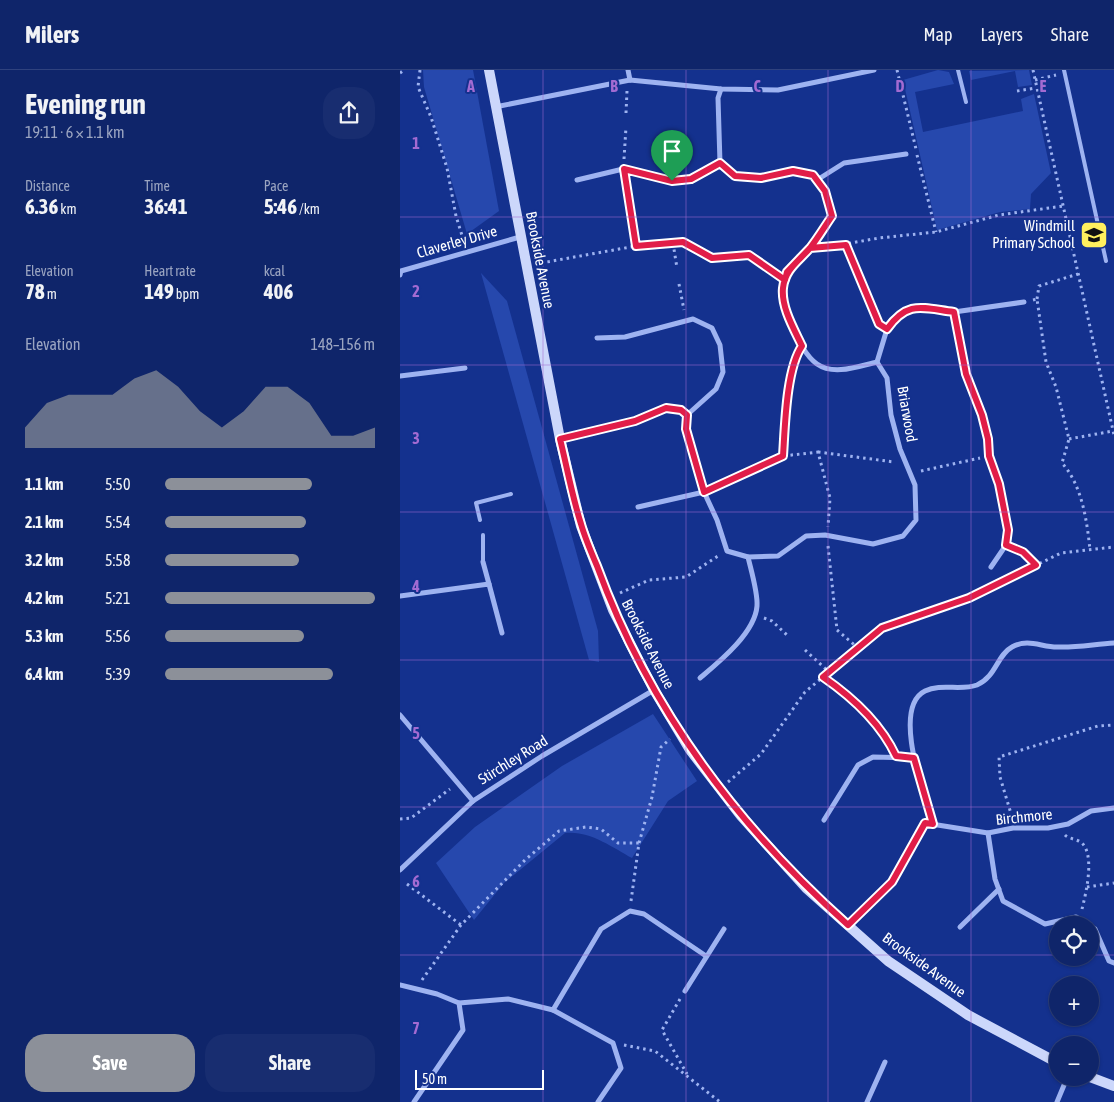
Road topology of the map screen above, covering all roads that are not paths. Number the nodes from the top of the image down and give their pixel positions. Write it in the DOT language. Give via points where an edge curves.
graph roads {
  1 [pos="489,70"];
  2 [pos="628,70"];
  3 [pos="874,70"];
  4 [pos="958,70"];
  5 [pos="1064,72"];
  6 [pos="629,81"];
  7 [pos="720,89"];
  8 [pos="966,102"];
  9 [pos="495,107"];
  10 [pos="906,154"];
  11 [pos="720,163"];
  12 [pos="577,180"];
  13 [pos="817,180"];
  14 [pos="520,237"];
  15 [pos="1106,262"];
  16 [pos="400,271"];
  17 [pos="400,275"];
  18 [pos="1024,302"];
  19 [pos="954,312"];
  20 [pos="597,338"];
  21 [pos="877,362"];
  22 [pos="465,368"];
  23 [pos="400,376"];
  24 [pos="687,415"];
  25 [pos="560,439"];
  26 [pos="704,492"];
  27 [pos="511,494"];
  28 [pos="638,507"];
  29 [pos="480,520"];
  30 [pos="483,535"];
  31 [pos="748,557"];
  32 [pos="483,562"];
  33 [pos="991,567"];
  34 [pos="489,584"];
  35 [pos="400,596"];
  36 [pos="502,633"];
  37 [pos="1114,643"];
  38 [pos="700,678"];
  39 [pos="654,690"];
  40 [pos="400,715"];
  41 [pos="914,758"];
  42 [pos="473,800"];
  43 [pos="1114,808"];
  44 [pos="824,820"];
  45 [pos="933,824"];
  46 [pos="988,833"];
  47 [pos="400,870"];
  48 [pos="999,889"];
  49 [pos="1049,923"];
  50 [pos="848,925"];
  51 [pos="960,927"];
  52 [pos="724,929"];
  53 [pos="1099,938"];
  54 [pos="706,956"];
  55 [pos="1114,963"];
  56 [pos="400,985"];
  57 [pos="685,991"];
  58 [pos="459,1003"];
  59 [pos="553,1010"];
  60 [pos="1049,1058"];
  61 [pos="885,1062"];
  62 [pos="1099,1080"];
  63 [pos="1065,1086"];
  64 [pos="1114,1086"];
  65 [pos="414,1102"];
  66 [pos="598,1102"];
  67 [pos="867,1102"];
  68 [pos="1058,1102"];
  1 -- 9 [label="street, Brookside Avenue"];
  2 -- 6 [label="street"];
  3 -- 7 [label="street" via="794,89"];
  4 -- 8 [label="lane"];
  5 -- 15 [label="lane"];
  6 -- 7 [label="street"];
  6 -- 9 [label="street"];
  7 -- 11 [label="street"];
  9 -- 14 [label="street, Brookside Avenue"];
  10 -- 13 [label="street" via="844,163"];
  11 -- 12 [label="street" via="691,179 672,181 624,169"];
  11 -- 13 [label="street" via="735,176 761,178 793,171 813,175"];
  13 -- 21 [label="street" via="825,191 832,216 810,248 787,272 782,289 787,311 802,346 817,364 840,370"];
  14 -- 16 [label="street, Claverley Drive"];
  14 -- 25 [label="street, Brookside Avenue"];
  16 -- 17 [label="street, Claverley Drive"];
  18 -- 19 [label="street"];
  19 -- 21 [label="street" via="915,308 898,314 887,329"];
  19 -- 33 [label="street" via="966,374 982,415 1008,530 1006,545"];
  20 -- 24 [label="street" via="625,337 693,318 712,328 720,345 724,372 716,389"];
  21 -- 31 [label="street, Briarwood" via="888,378 900,449 915,485 916,520 903,536 873,544 827,535 806,536 778,556"];
  22 -- 23 [label="street"];
  24 -- 25 [label="street" via="681,410 666,408 635,421"];
  24 -- 26 [label="street" via="686,429"];
  25 -- 39 [label="street, Brookside Avenue" via="581,526 613,610"];
  26 -- 28 [label="street"];
  26 -- 31 [label="street, Briarwood" via="727,551"];
  27 -- 29 [label="lane" via="476,503"];
  30 -- 32 [label="lane"];
  31 -- 38 [label="street" via="757,606 750,627 724,658"];
  32 -- 34 [label="street"];
  34 -- 35 [label="street"];
  34 -- 36 [label="street"];
  37 -- 41 [label="street" via="1055,647 1022,643 1004,653 997,668 978,685 926,690 917,696 909,717"];
  39 -- 42 [label="street, Stirchley Road"];
  39 -- 50 [label="street, Brookside Avenue" via="690,750 741,816 806,888"];
  40 -- 42 [label="street"];
  41 -- 44 [label="street" via="873,757 858,765"];
  41 -- 45 [label="street"];
  42 -- 47 [label="street, Stirchley Road"];
  43 -- 46 [label="street, Birchmore" via="1091,811 1061,826 1013,828"];
  45 -- 46 [label="street, Birchmore"];
  45 -- 50 [label="street" via="925,823 892,882"];
  46 -- 48 [label="street"];
  48 -- 49 [label="street" via="1003,901 1045,924"];
  48 -- 51 [label="street"];
  50 -- 60 [label="street, Brookside Avenue" via="888,961 968,1015"];
  52 -- 54 [label="street"];
  53 -- 55 [label="street" via="1109,961"];
  54 -- 57 [label="street"];
  54 -- 59 [label="street" via="644,914 630,911 601,929"];
  56 -- 58 [label="street"];
  58 -- 59 [label="street" via="508,999"];
  58 -- 65 [label="street" via="463,1030"];
  59 -- 66 [label="street" via="613,1043 621,1068"];
  61 -- 67 [label="street"];
  62 -- 64 [label="street"];
  63 -- 68 [label="street"];
}
